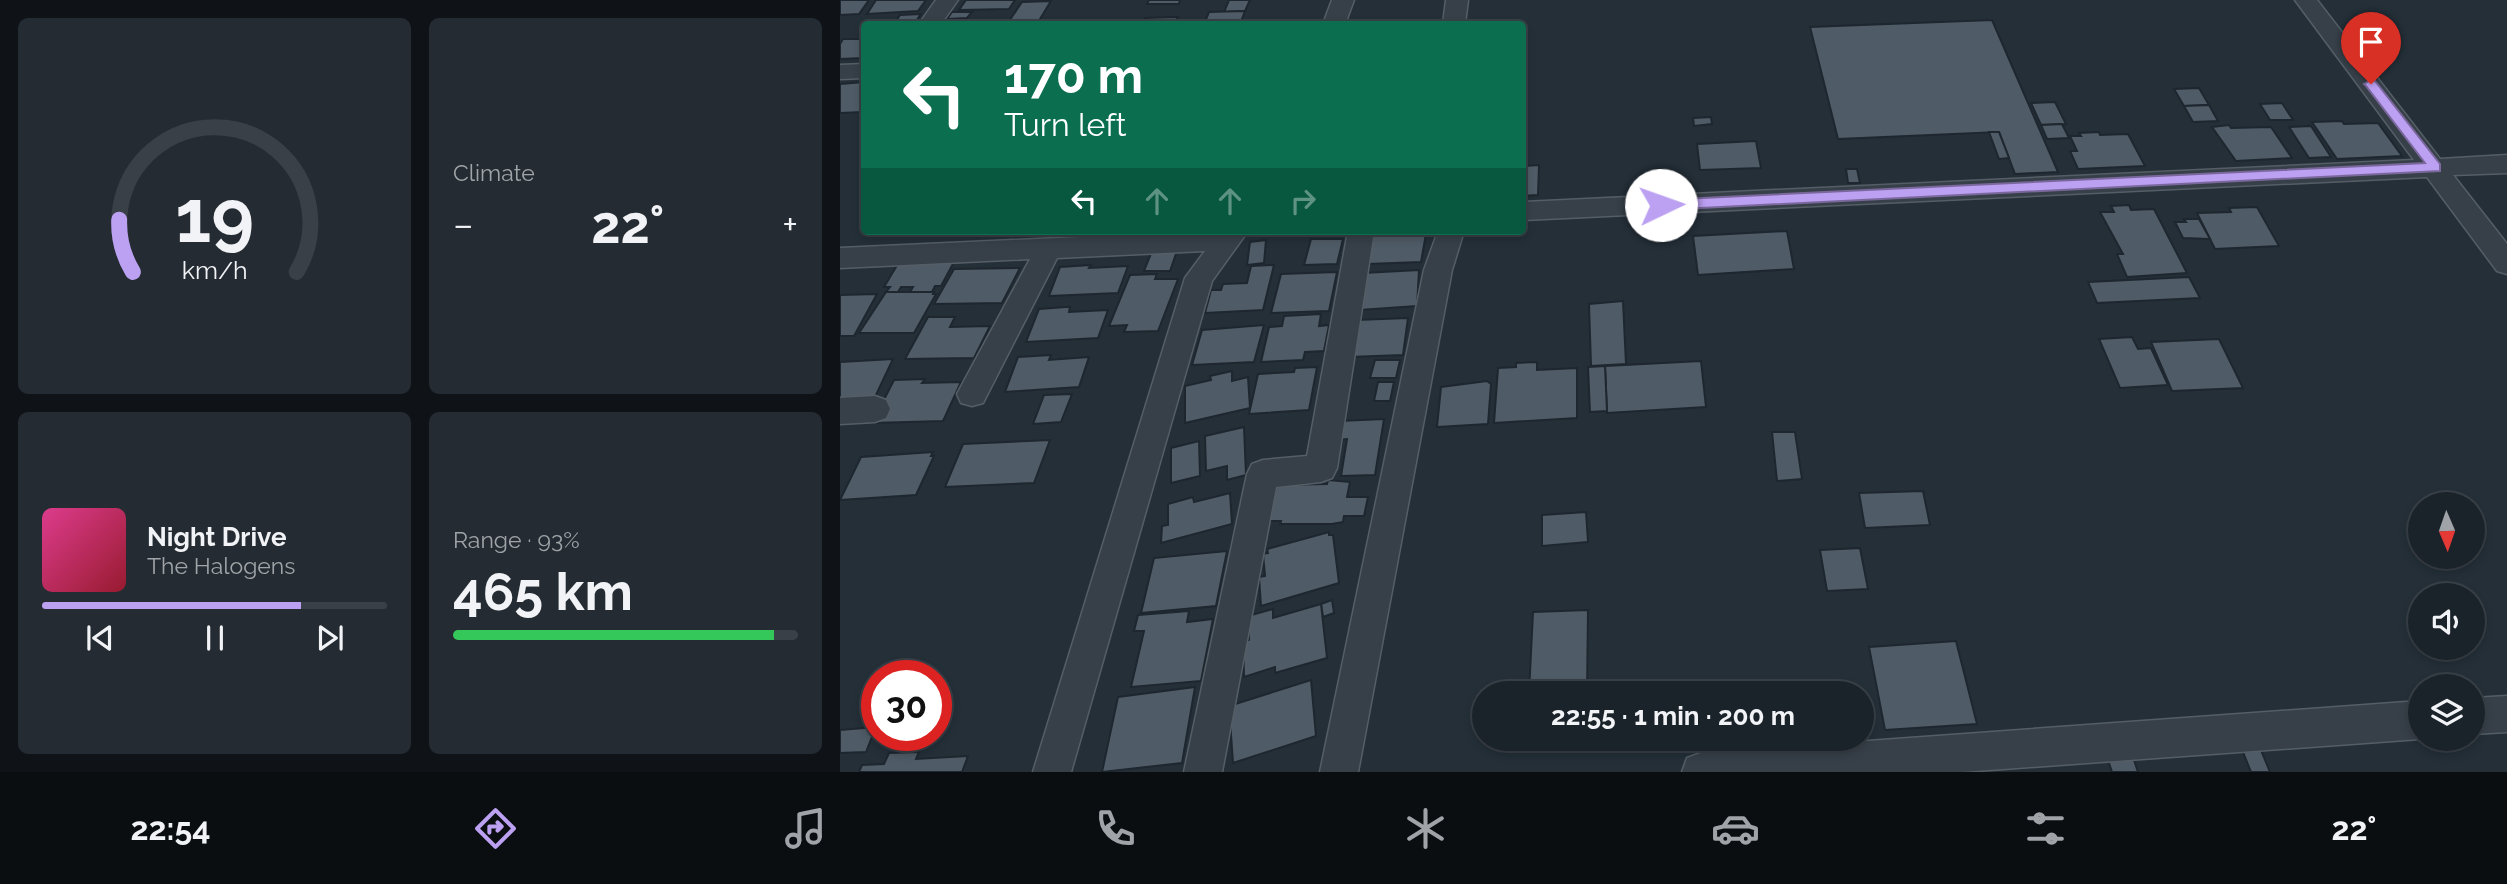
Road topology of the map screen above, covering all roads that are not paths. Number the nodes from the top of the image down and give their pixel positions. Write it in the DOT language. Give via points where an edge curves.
graph roads {
  1 [pos="947,0"];
  2 [pos="1343,0"];
  3 [pos="1457,0"];
  4 [pos="2306,0"];
  5 [pos="932,21"];
  6 [pos="1335,21"];
  7 [pos="1454,21"];
  8 [pos="861,71"];
  9 [pos="840,72"];
  10 [pos="2507,164"];
  11 [pos="2435,167"];
  12 [pos="1526,211"];
  13 [pos="1232,235"];
  14 [pos="1360,235"];
  15 [pos="1450,235"];
  16 [pos="1049,248"];
  17 [pos="840,258"];
  18 [pos="2507,264"];
  19 [pos="972,394"];
  20 [pos="875,409"];
  21 [pos="840,411"];
  22 [pos="2507,713"];
  23 [pos="2485,715"];
  24 [pos="2408,721"];
  25 [pos="1052,772"];
  26 [pos="1203,772"];
  27 [pos="1339,772"];
  28 [pos="1701,772"];
  1 -- 5 [label="street"];
  2 -- 6 [label="street"];
  3 -- 7 [label="street"];
  4 -- 11 [label="street"];
  8 -- 9 [label="street"];
  10 -- 11 [label="street"];
  11 -- 12 [label="street"];
  11 -- 18 [label="street"];
  13 -- 16 [label="street"];
  13 -- 25 [label="street" via="1199,278"];
  14 -- 26 [label="street" via="1321,468 1263,474"];
  15 -- 27 [label="street" via="1438,270"];
  16 -- 17 [label="street"];
  16 -- 19 [label="street"];
  20 -- 21 [label="street"];
  22 -- 23 [label="street"];
  24 -- 28 [label="street"];
}
